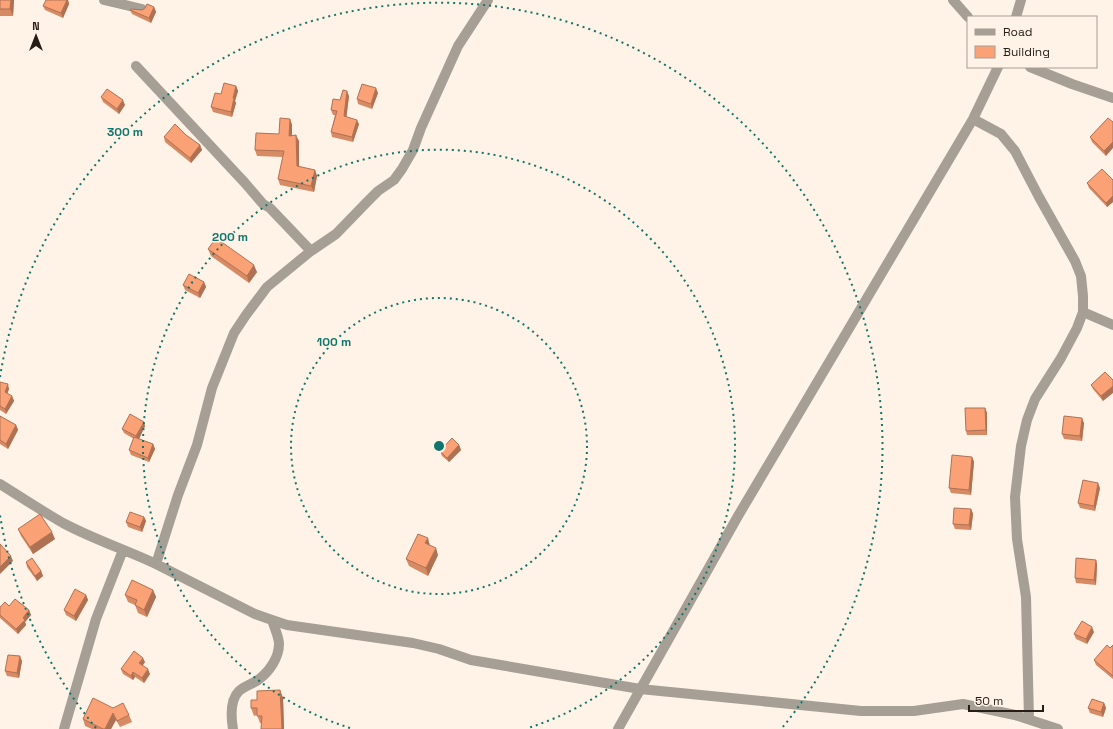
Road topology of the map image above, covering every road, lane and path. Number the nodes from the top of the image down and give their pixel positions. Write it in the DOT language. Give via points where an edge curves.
graph roads {
  1 [pos="104,0"];
  2 [pos="488,0"];
  3 [pos="953,0"];
  4 [pos="1021,0"];
  5 [pos="142,9"];
  6 [pos="967,16"];
  7 [pos="1016,16"];
  8 [pos="136,66"];
  9 [pos="998,68"];
  10 [pos="1032,68"];
  11 [pos="1113,98"];
  12 [pos="973,119"];
  13 [pos="311,251"];
  14 [pos="1083,312"];
  15 [pos="1113,325"];
  16 [pos="0,484"];
  17 [pos="123,550"];
  18 [pos="156,564"];
  19 [pos="272,620"];
  20 [pos="640,689"];
  21 [pos="1029,719"];
  22 [pos="64,729"];
  23 [pos="233,729"];
  24 [pos="618,729"];
  25 [pos="1058,729"];
  1 -- 5 [label="street"];
  2 -- 13 [label="street" via="458,46 413,150 402,169 394,180 366,202 336,234"];
  3 -- 6 [label="street"];
  4 -- 7 [label="street"];
  8 -- 13 [label="street" via="263,204 270,208"];
  9 -- 12 [label="street"];
  10 -- 11 [label="street"];
  12 -- 14 [label="street" via="1001,134 1015,152 1076,260 1081,276"];
  12 -- 20 [label="street" via="738,516"];
  13 -- 18 [label="street" via="267,287 234,333 212,388 197,445"];
  14 -- 15 [label="street"];
  14 -- 21 [label="street" via="1078,328 1036,399 1027,420 1021,446 1016,496 1017,539 1026,597"];
  16 -- 17 [label="street" via="63,522"];
  17 -- 18 [label="street"];
  17 -- 22 [label="street" via="96,618"];
  18 -- 19 [label="street"];
  19 -- 20 [label="street" via="288,625 413,643 470,660"];
  19 -- 23 [label="street" via="279,644 276,660 258,680 238,692 233,703"];
  20 -- 21 [label="street" via="861,711 914,711 963,704"];
  20 -- 24 [label="street"];
  21 -- 25 [label="street"];
}
